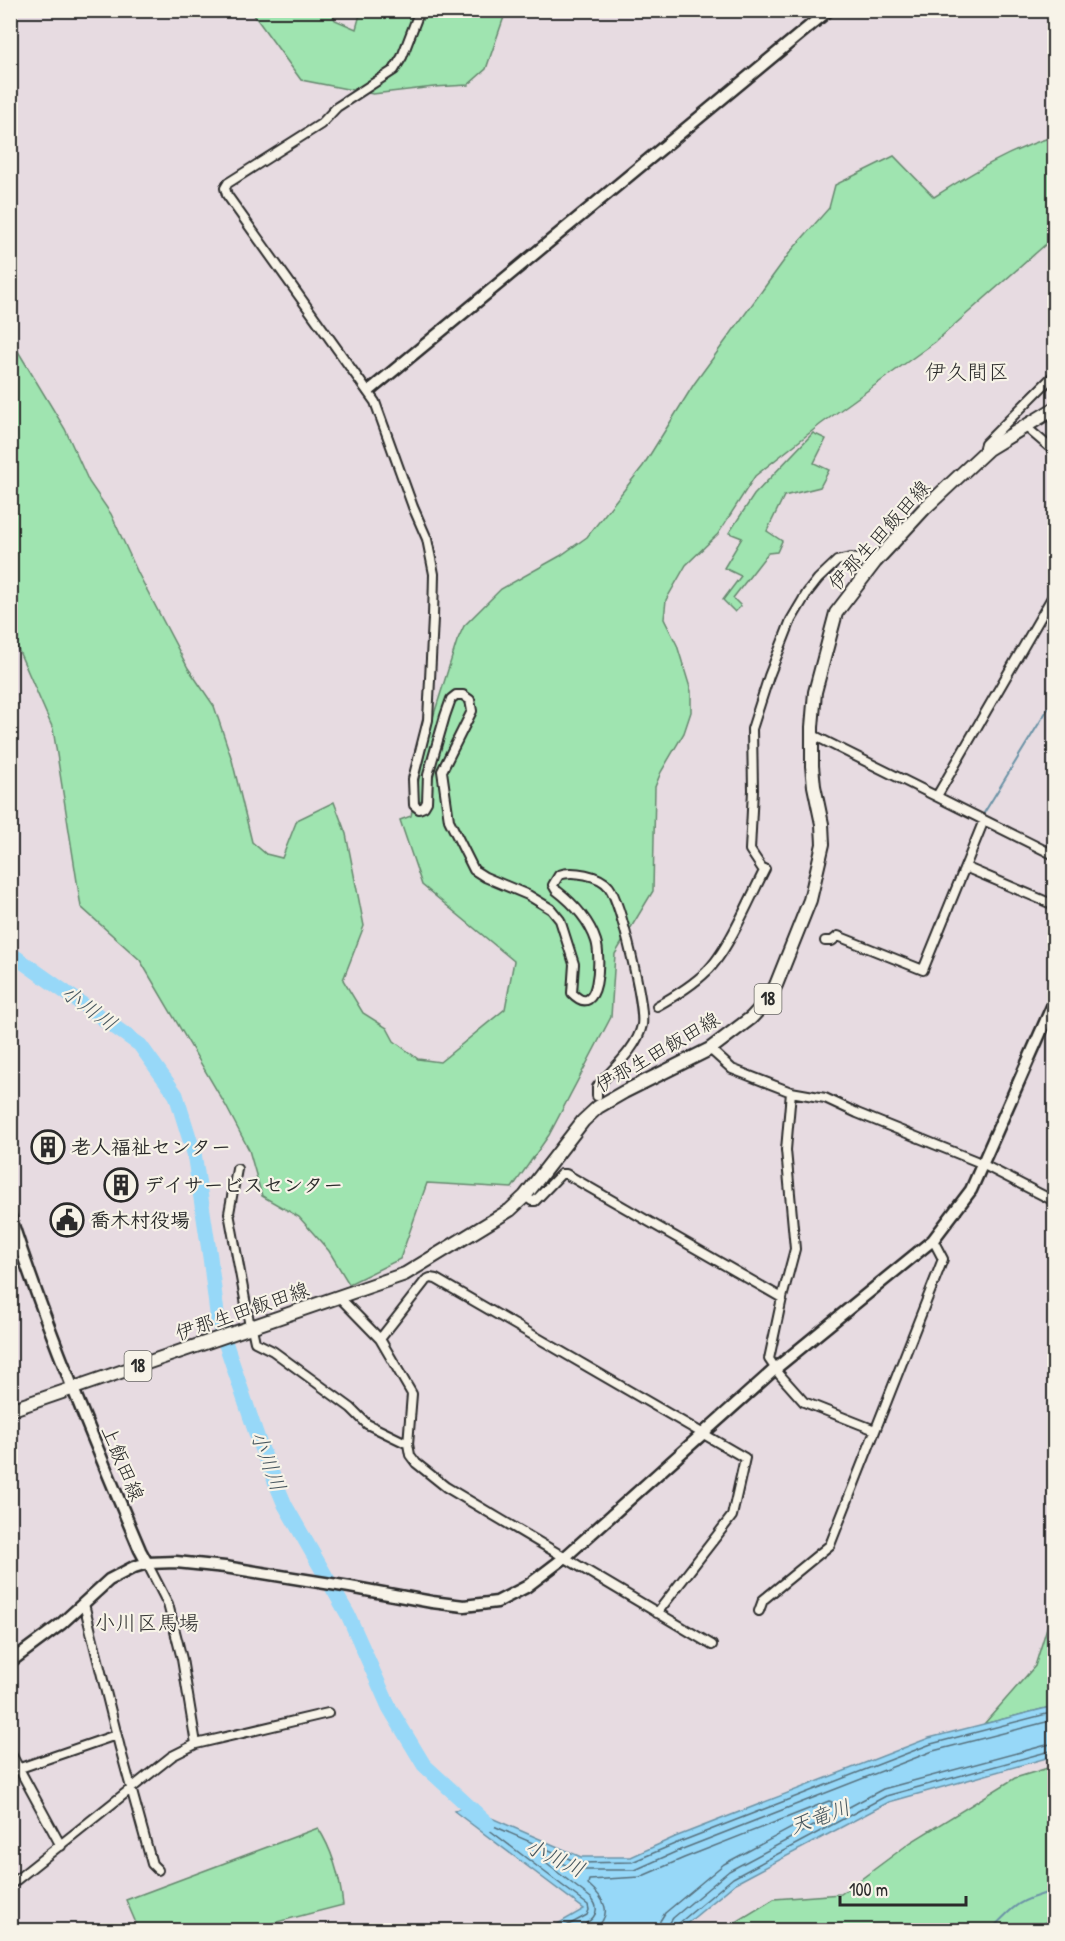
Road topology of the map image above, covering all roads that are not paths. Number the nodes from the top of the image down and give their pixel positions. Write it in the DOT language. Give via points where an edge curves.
graph roads {
  1 [pos="420,10"];
  2 [pos="829,10"];
  3 [pos="1054,375"];
  4 [pos="369,392"];
  5 [pos="1054,409"];
  6 [pos="1026,427"];
  7 [pos="1054,451"];
  8 [pos="981,455"];
  9 [pos="875,562"];
  10 [pos="1054,594"];
  11 [pos="813,735"];
  12 [pos="937,796"];
  13 [pos="984,820"];
  14 [pos="1054,855"];
  15 [pos="965,867"];
  16 [pos="1054,905"];
  17 [pos="825,941"];
  18 [pos="1054,1002"];
  19 [pos="657,1006"];
  20 [pos="710,1049"];
  21 [pos="791,1092"];
  22 [pos="597,1096"];
  23 [pos="982,1165"];
  24 [pos="237,1169"];
  25 [pos="525,1196"];
  26 [pos="1054,1201"];
  27 [pos="10,1216"];
  28 [pos="933,1240"];
  29 [pos="340,1298"];
  30 [pos="782,1298"];
  31 [pos="250,1326"];
  32 [pos="380,1340"];
  33 [pos="776,1369"];
  34 [pos="72,1388"];
  35 [pos="10,1410"];
  36 [pos="875,1430"];
  37 [pos="704,1432"];
  38 [pos="408,1444"];
  39 [pos="564,1558"];
  40 [pos="147,1563"];
  41 [pos="84,1604"];
  42 [pos="759,1611"];
  43 [pos="657,1613"];
  44 [pos="712,1645"];
  45 [pos="11,1658"];
  46 [pos="328,1713"];
  47 [pos="116,1735"];
  48 [pos="196,1744"];
  49 [pos="10,1752"];
  50 [pos="20,1768"];
  51 [pos="132,1786"];
  52 [pos="61,1845"];
  53 [pos="158,1870"];
  54 [pos="10,1885"];
  1 -- 4 [label="street" via="394,70 225,188"];
  2 -- 4 [label="street"];
  3 -- 8 [label="street" via="986,444"];
  4 -- 22 [label="street" via="427,539 434,574 428,720 413,779 414,805 418,809 427,802 428,775 445,716 451,699 463,695 470,700 472,711 442,771 449,820 474,870 528,895 560,920 574,963 572,993 585,1001 594,994 597,978 596,942 584,917 553,885 559,875 566,873 602,880 609,886 621,918 642,1015 636,1041 597,1087"];
  5 -- 6 [label="main road, 伊那生田飯田線 / 18"];
  6 -- 7 [label="street"];
  6 -- 8 [label="main road, 伊那生田飯田線 / 18"];
  8 -- 9 [label="main road, 伊那生田飯田線 / 18"];
  9 -- 11 [label="main road, 伊那生田飯田線 / 18" via="836,613 814,692"];
  9 -- 19 [label="street" via="850,558 837,561 807,593 791,620 752,729 750,850 765,869 709,970 684,991"];
  10 -- 12 [label="street"];
  11 -- 12 [label="street"];
  11 -- 20 [label="main road, 伊那生田飯田線 / 18" via="812,766 823,844 810,900 766,1002"];
  12 -- 13 [label="street"];
  13 -- 14 [label="street"];
  13 -- 15 [label="street"];
  15 -- 16 [label="street"];
  15 -- 17 [label="street" via="923,970 838,936"];
  18 -- 23 [label="street"];
  20 -- 21 [label="street" via="732,1069"];
  20 -- 25 [label="main road, 伊那生田飯田線 / 18" via="598,1107"];
  21 -- 23 [label="street" via="825,1098"];
  21 -- 30 [label="street" via="786,1150 795,1249"];
  23 -- 26 [label="street"];
  23 -- 28 [label="street" via="971,1190"];
  24 -- 31 [label="street" via="229,1213"];
  25 -- 29 [label="main road, 伊那生田飯田線 / 18" via="510,1210 405,1274"];
  25 -- 30 [label="street" via="535,1201 561,1174 567,1174"];
  27 -- 34 [label="street, 上飯田線"];
  28 -- 33 [label="street"];
  28 -- 36 [label="street" via="943,1259"];
  29 -- 31 [label="main road, 伊那生田飯田線 / 18"];
  29 -- 32 [label="street"];
  30 -- 33 [label="street" via="769,1359"];
  31 -- 34 [label="main road, 伊那生田飯田線 / 18"];
  31 -- 38 [label="street" via="255,1342 343,1401 367,1424"];
  32 -- 37 [label="street" via="426,1280 436,1279"];
  32 -- 38 [label="street" via="412,1394"];
  33 -- 36 [label="street" via="804,1402"];
  33 -- 37 [label="street"];
  34 -- 35 [label="main road, 伊那生田飯田線 / 18"];
  34 -- 40 [label="street, 上飯田線"];
  36 -- 42 [label="street" via="830,1545 764,1600"];
  37 -- 39 [label="street"];
  37 -- 43 [label="street" via="745,1458 732,1516"];
  38 -- 39 [label="street" via="416,1463 446,1487"];
  39 -- 40 [label="street" via="513,1595 479,1605 447,1605 192,1563"];
  39 -- 43 [label="street"];
  40 -- 41 [label="street" via="118,1574"];
  40 -- 48 [label="street" via="168,1604"];
  41 -- 45 [label="street"];
  41 -- 47 [label="street"];
  43 -- 44 [label="street"];
  46 -- 48 [label="street"];
  47 -- 50 [label="street"];
  47 -- 51 [label="street"];
  48 -- 51 [label="street" via="172,1756"];
  49 -- 50 [label="street"];
  50 -- 52 [label="street"];
  51 -- 52 [label="street"];
  51 -- 53 [label="street" via="152,1864"];
  52 -- 54 [label="street"];
}
